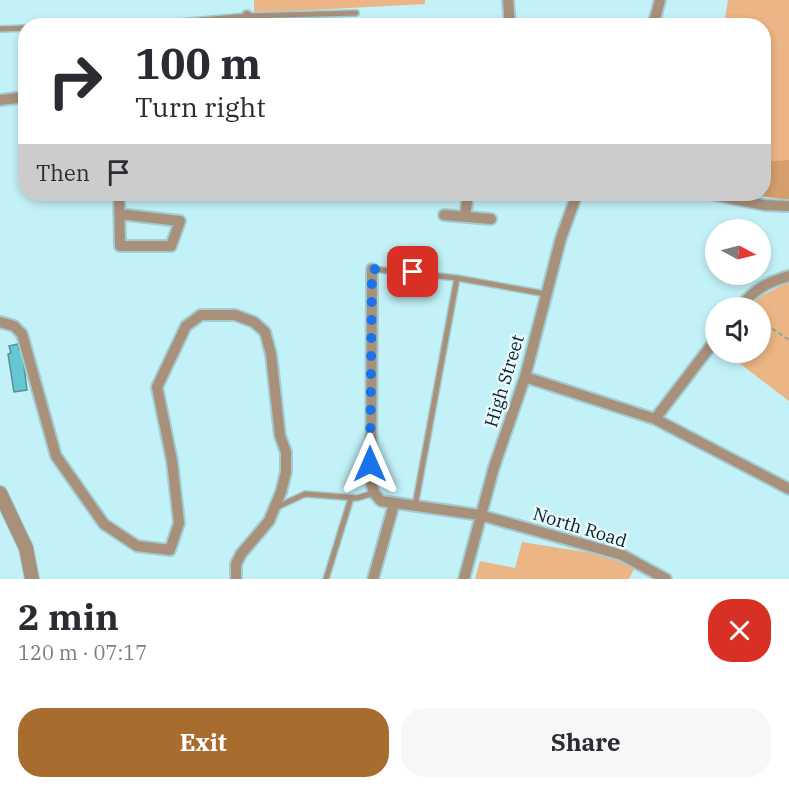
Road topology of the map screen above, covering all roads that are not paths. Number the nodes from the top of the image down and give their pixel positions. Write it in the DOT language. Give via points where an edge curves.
graph roads {
  1 [pos="508,0"];
  2 [pos="660,0"];
  3 [pos="356,13"];
  4 [pos="288,18"];
  5 [pos="509,18"];
  6 [pos="655,18"];
  7 [pos="0,28"];
  8 [pos="18,28"];
  9 [pos="18,98"];
  10 [pos="0,100"];
  11 [pos="119,201"];
  12 [pos="467,201"];
  13 [pos="575,201"];
  14 [pos="745,201"];
  15 [pos="789,206"];
  16 [pos="119,214"];
  17 [pos="444,215"];
  18 [pos="465,217"];
  19 [pos="491,219"];
  20 [pos="372,269"];
  21 [pos="789,276"];
  22 [pos="457,278"];
  23 [pos="546,294"];
  24 [pos="748,297"];
  25 [pos="0,322"];
  26 [pos="705,353"];
  27 [pos="525,377"];
  28 [pos="655,419"];
  29 [pos="789,489"];
  30 [pos="0,493"];
  31 [pos="374,493"];
  32 [pos="351,498"];
  33 [pos="394,504"];
  34 [pos="416,506"];
  35 [pos="274,508"];
  36 [pos="480,515"];
  37 [pos="31,579"];
  38 [pos="236,579"];
  39 [pos="326,579"];
  40 [pos="373,579"];
  41 [pos="464,579"];
  42 [pos="666,579"];
  1 -- 5 [label="street"];
  2 -- 6 [label="street"];
  3 -- 4 [label="lane"];
  7 -- 8 [label="lane"];
  9 -- 10 [label="street"];
  11 -- 16 [label="street"];
  12 -- 18 [label="street"];
  13 -- 23 [label="street, High Street"];
  14 -- 15 [label="street"];
  16 -- 16 [label="street" via="120,246 171,246 180,221"];
  17 -- 18 [label="street"];
  18 -- 19 [label="street"];
  20 -- 22 [label="lane"];
  20 -- 31 [label="street" via="370,464"];
  21 -- 24 [label="street" via="767,282"];
  22 -- 23 [label="lane"];
  22 -- 34 [label="lane"];
  23 -- 27 [label="street, High Street"];
  25 -- 35 [label="street" via="14,326 22,334 56,456 104,524 137,546 170,550 179,523 157,387 186,326 201,315 235,315 254,322 265,332 268,343 280,436 286,452 286,472"];
  26 -- 28 [label="street"];
  27 -- 28 [label="street"];
  27 -- 36 [label="street, High Street"];
  28 -- 29 [label="street"];
  30 -- 37 [label="street" via="26,548"];
  31 -- 32 [label="lane"];
  31 -- 33 [label="street" via="381,501"];
  32 -- 35 [label="lane" via="305,494"];
  32 -- 39 [label="lane"];
  33 -- 34 [label="street, North Road"];
  33 -- 40 [label="street"];
  34 -- 36 [label="street, North Road"];
  35 -- 38 [label="street" via="241,554"];
  36 -- 41 [label="street, High Street"];
  36 -- 42 [label="street, North Road" via="622,555"];
}
